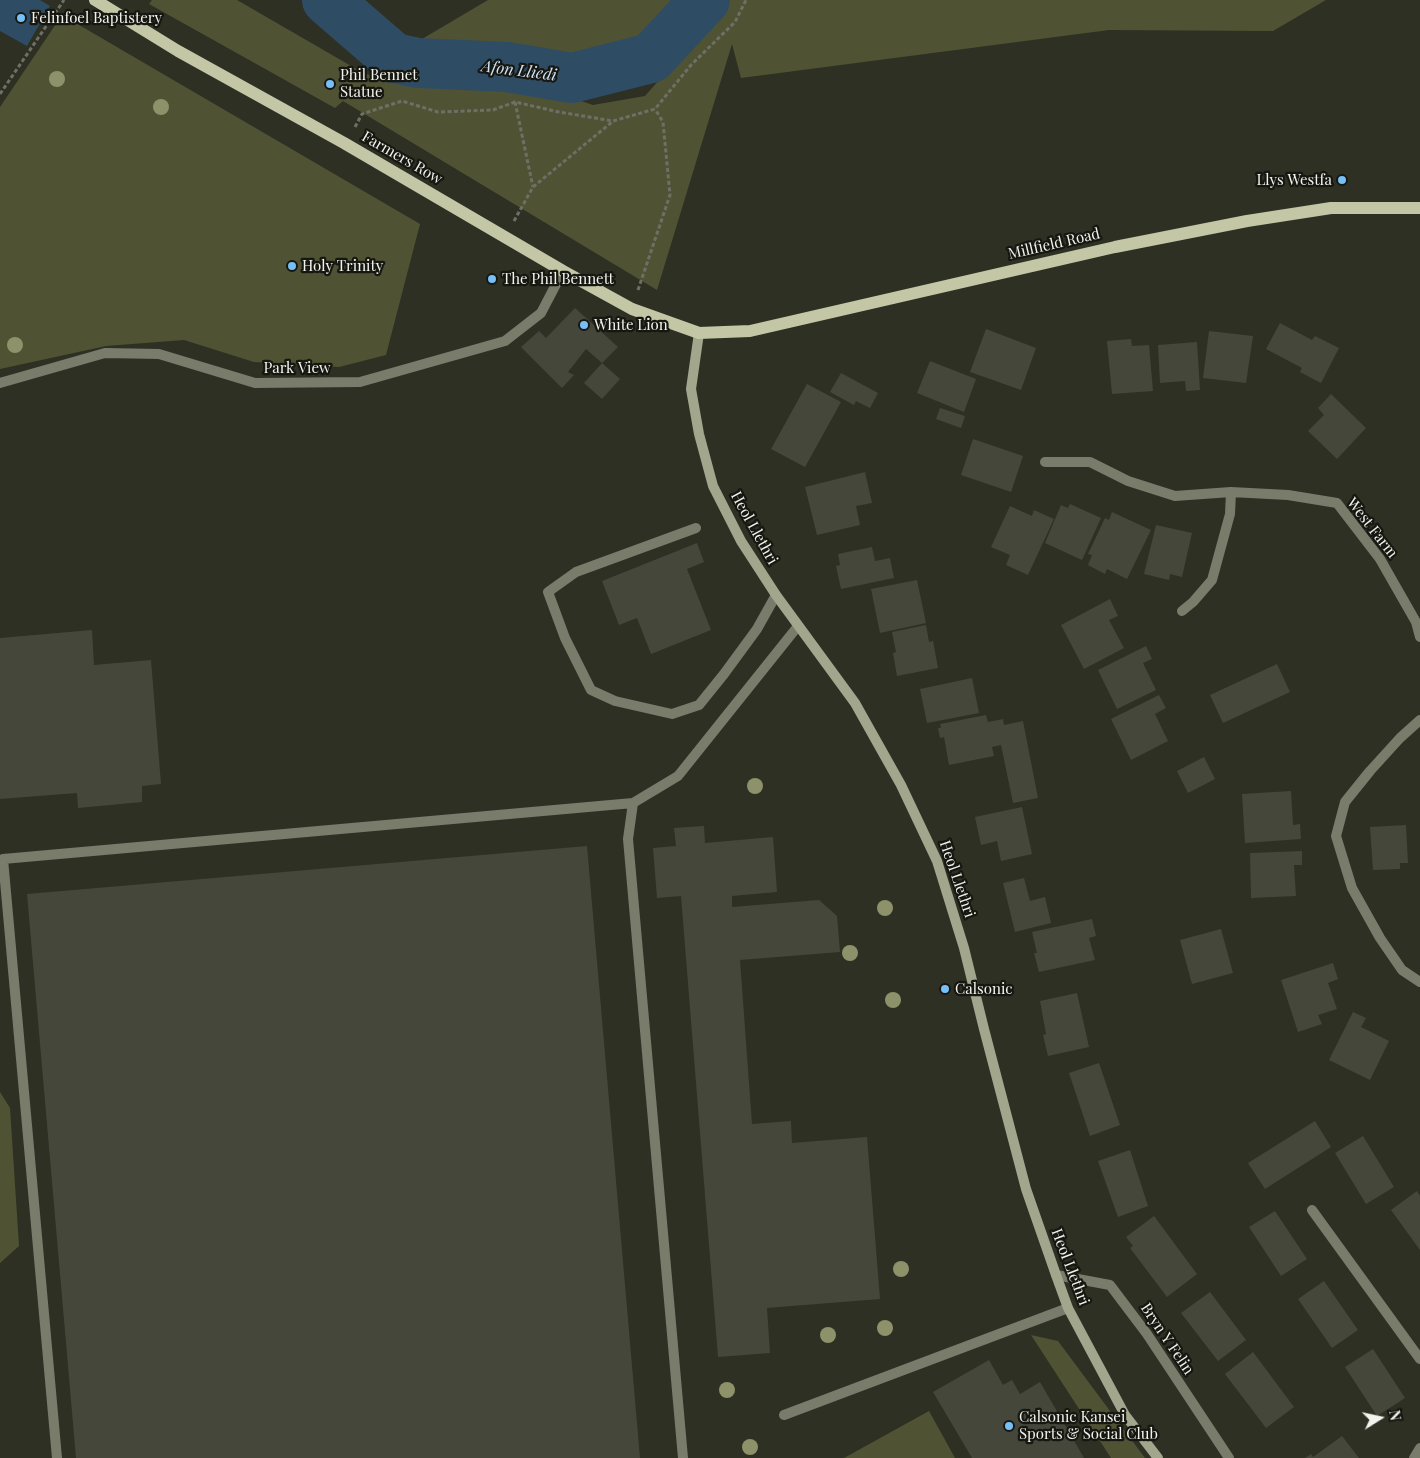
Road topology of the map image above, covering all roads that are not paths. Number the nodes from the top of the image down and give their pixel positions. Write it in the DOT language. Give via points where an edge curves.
graph roads {
  1 [pos="95,0"];
  2 [pos="1420,208"];
  3 [pos="563,271"];
  4 [pos="699,333"];
  5 [pos="1,383"];
  6 [pos="1044,462"];
  7 [pos="1231,492"];
  8 [pos="696,528"];
  9 [pos="776,595"];
  10 [pos="1182,611"];
  11 [pos="798,626"];
  12 [pos="1420,636"];
  13 [pos="1420,720"];
  14 [pos="633,803"];
  15 [pos="2,859"];
  16 [pos="1420,982"];
  17 [pos="1312,1210"];
  18 [pos="1056,1276"];
  19 [pos="1068,1308"];
  20 [pos="1420,1359"];
  21 [pos="784,1415"];
  22 [pos="1420,1448"];
  23 [pos="57,1458"];
  24 [pos="683,1458"];
  25 [pos="1158,1458"];
  26 [pos="1229,1458"];
  27 [pos="1414,1458"];
  1 -- 3 [label="main road, Farmers Row" via="178,51"];
  2 -- 4 [label="main road, Millfield Road" via="1331,208 1247,220 1115,246 750,331"];
  3 -- 4 [label="main road, Farmers Row" via="632,309"];
  3 -- 5 [label="street, Park View" via="541,313 505,341 360,382 255,383 159,354 105,353"];
  4 -- 9 [label="main road, Heol Llethri" via="691,389 713,486 741,541"];
  6 -- 7 [label="street, West Farm" via="1090,462 1128,481 1175,496"];
  7 -- 10 [label="street" via="1230,514 1212,580"];
  7 -- 12 [label="street, West Farm" via="1288,495 1337,503 1380,559 1416,622"];
  8 -- 9 [label="street" via="576,572 548,592 565,638 591,690 615,701 672,714 699,705 757,629"];
  9 -- 11 [label="main road, Heol Llethri"];
  11 -- 14 [label="street" via="678,776"];
  11 -- 18 [label="main road, Heol Llethri" via="855,703 901,784 937,861 964,948 1026,1189"];
  13 -- 16 [label="street" via="1394,744 1345,802 1336,836 1352,888 1380,938 1402,970"];
  14 -- 15 [label="street"];
  14 -- 24 [label="street" via="628,839"];
  15 -- 23 [label="street"];
  17 -- 20 [label="street"];
  18 -- 19 [label="main road, Heol Llethri"];
  18 -- 26 [label="street, Bryn Y Felin" via="1110,1284"];
  19 -- 21 [label="street"];
  19 -- 25 [label="main road, Heol Llethri" via="1125,1414"];
  22 -- 27 [label="street"];
}
